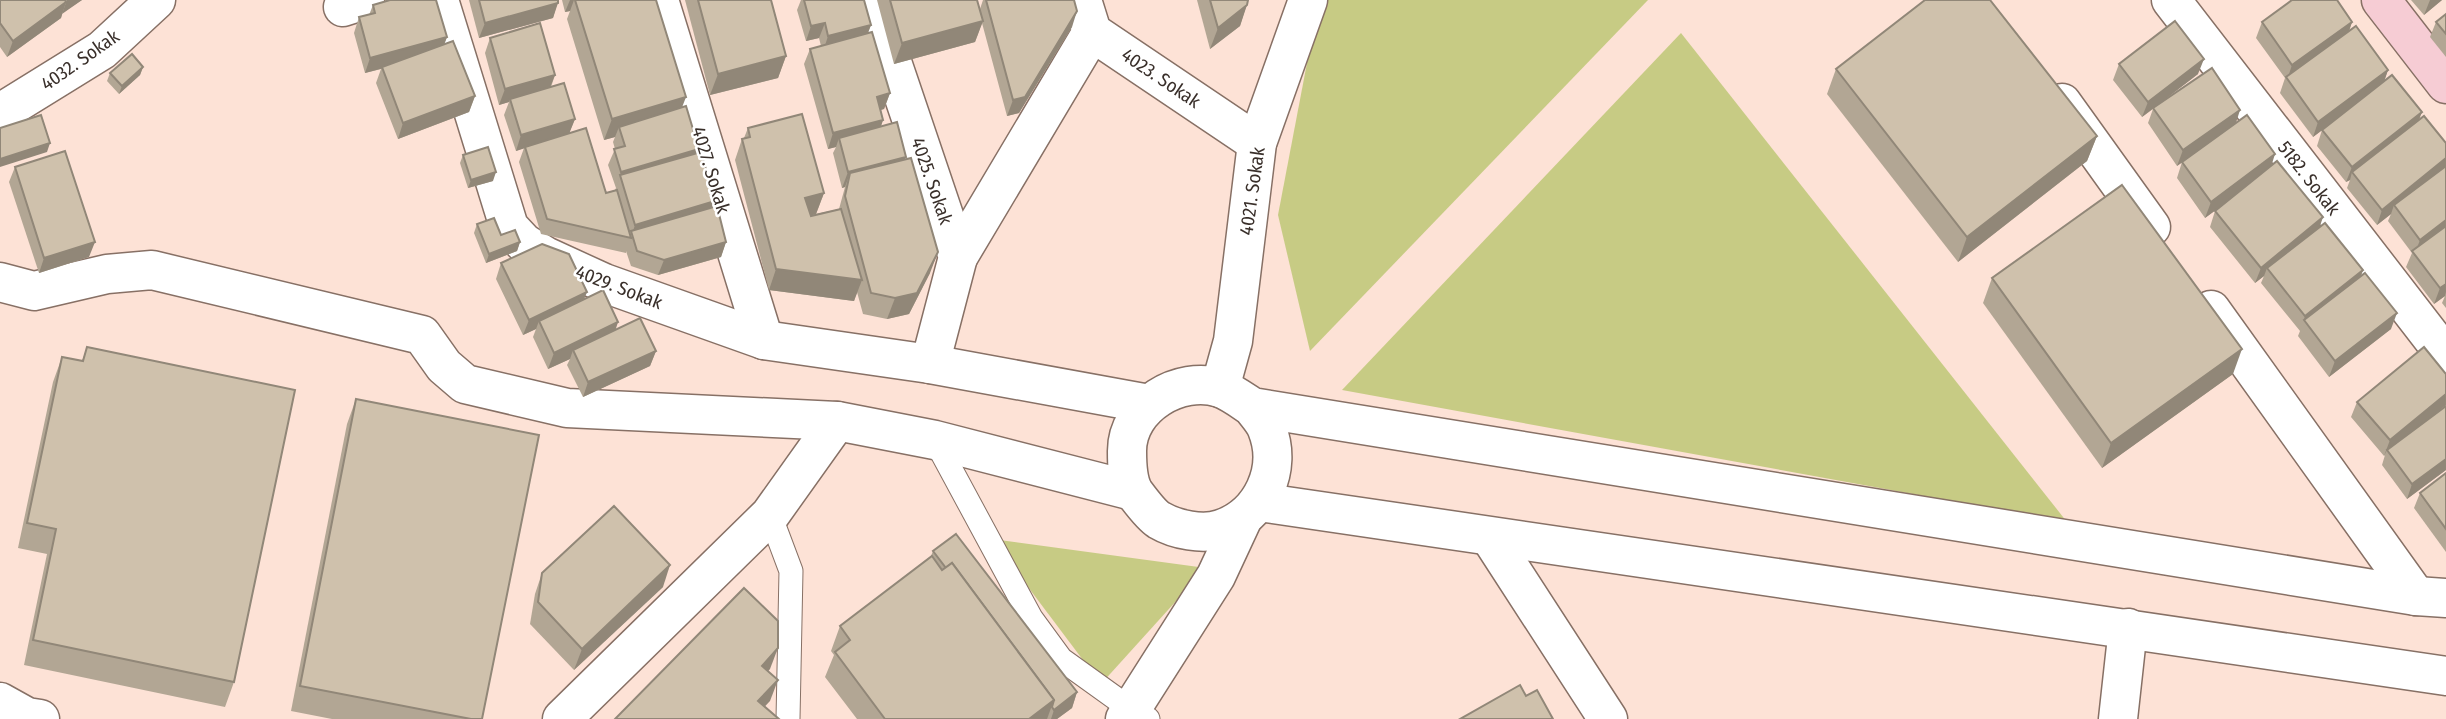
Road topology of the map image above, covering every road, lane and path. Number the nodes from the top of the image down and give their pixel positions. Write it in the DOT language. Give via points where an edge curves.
graph roads {
  1 [pos="156,0"];
  2 [pos="439,0"];
  3 [pos="659,0"];
  4 [pos="872,0"];
  5 [pos="1308,0"];
  6 [pos="2171,0"];
  7 [pos="2381,0"];
  8 [pos="1087,16"];
  9 [pos="2044,79"];
  10 [pos="2446,83"];
  11 [pos="0,113"];
  12 [pos="1257,143"];
  13 [pos="958,257"];
  14 [pos="0,282"];
  15 [pos="764,340"];
  16 [pos="2446,356"];
  17 [pos="930,363"];
  18 [pos="1220,388"];
  19 [pos="1162,397"];
  20 [pos="1252,407"];
  21 [pos="836,421"];
  22 [pos="935,440"];
  23 [pos="1133,491"];
  24 [pos="1251,510"];
  25 [pos="769,515"];
  26 [pos="1490,537"];
  27 [pos="2431,597"];
  28 [pos="2128,628"];
  29 [pos="2446,676"];
  30 [pos="0,702"];
  31 [pos="1135,716"];
  32 [pos="40,719"];
  33 [pos="562,719"];
  34 [pos="788,719"];
  35 [pos="1608,719"];
  36 [pos="2118,719"];
  1 -- 11 [label="street, 4032. Sokak" via="102,50"];
  2 -- 15 [label="street, 4029. Sokak" via="509,227 524,243 604,283"];
  3 -- 15 [label="street, 4027. Sokak"];
  4 -- 13 [label="street, 4025. Sokak"];
  5 -- 12 [label="street, 4021. Sokak"];
  6 -- 16 [label="street, 5182. Sokak"];
  7 -- 10 [label="main road"];
  8 -- 12 [label="street, 4023. Sokak"];
  8 -- 13 [label="street"];
  9 -- 27 [label="street" via="2182,270"];
  12 -- 18 [label="street, 4021. Sokak" via="1233,341"];
  13 -- 17 [label="street"];
  14 -- 21 [label="street" via="34,291 107,274 152,270 422,335 444,366 465,384 567,408"];
  15 -- 17 [label="street, 4029. Sokak"];
  17 -- 19 [label="street, 4029. Sokak"];
  18 -- 19 [label="street" via="1197,386"];
  18 -- 20 [label="street"];
  19 -- 23 [label="street" via="1135,424 1127,445 1126,469"];
  20 -- 24 [label="street" via="1267,428 1273,453 1270,479"];
  20 -- 27 [label="street"];
  21 -- 22 [label="street"];
  21 -- 25 [label="street"];
  22 -- 23 [label="street"];
  22 -- 31 [label="lane" via="1031,618 1061,659"];
  23 -- 24 [label="street" via="1158,519 1194,532 1220,529"];
  24 -- 26 [label="street"];
  24 -- 31 [label="street"];
  25 -- 33 [label="street"];
  25 -- 34 [label="lane" via="791,570"];
  26 -- 28 [label="street"];
  26 -- 35 [label="street"];
  28 -- 29 [label="street"];
  28 -- 36 [label="street"];
  30 -- 32 [label="street"];
}
